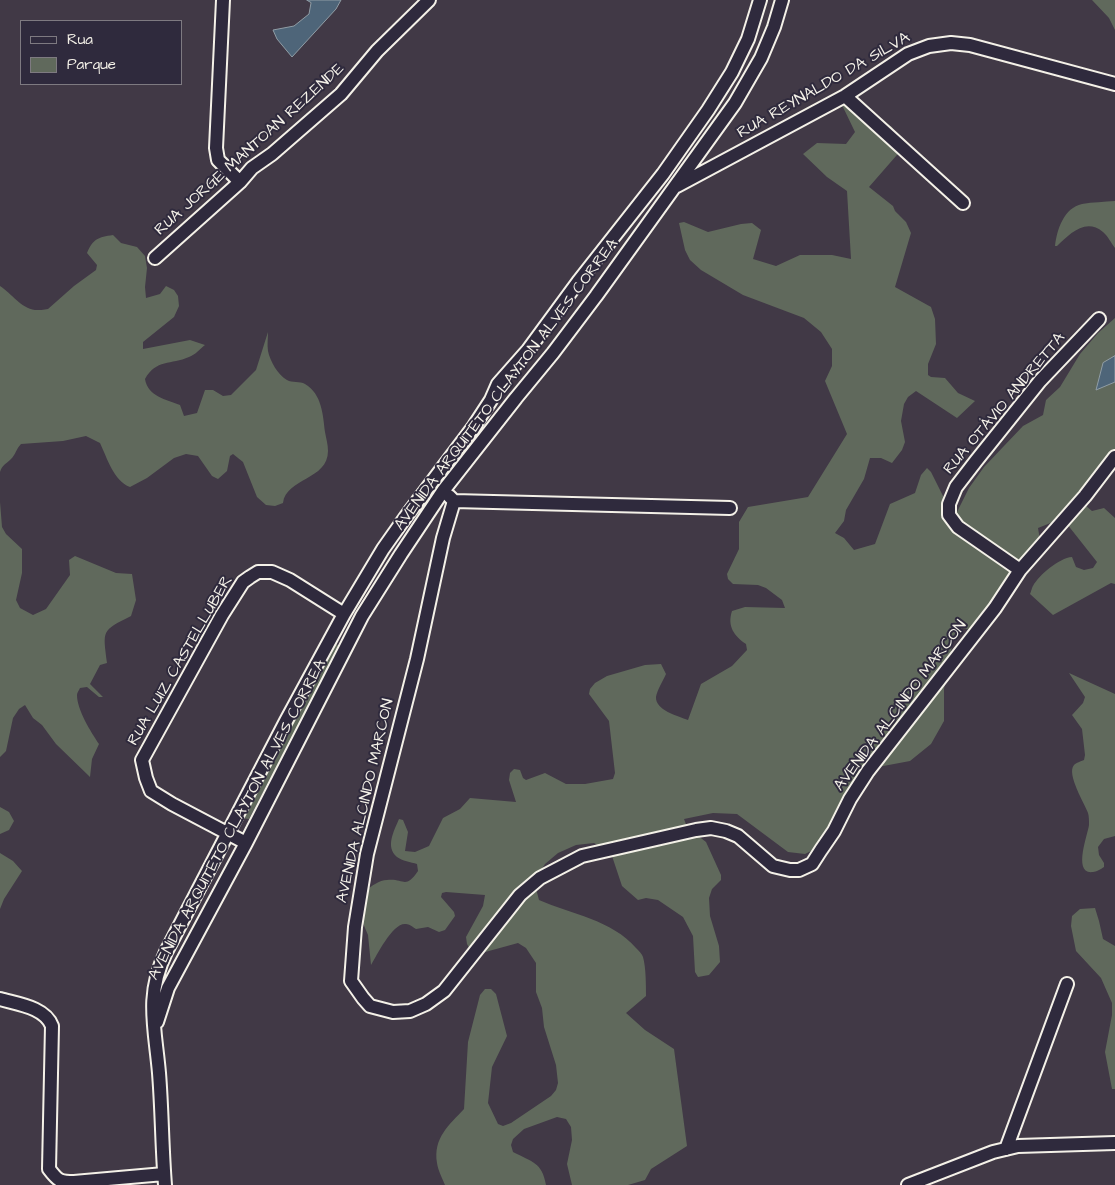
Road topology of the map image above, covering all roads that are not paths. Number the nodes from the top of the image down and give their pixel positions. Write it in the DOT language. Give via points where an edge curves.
graph roads {
  1 [pos="223,0"];
  2 [pos="430,0"];
  3 [pos="760,0"];
  4 [pos="782,0"];
  5 [pos="1115,84"];
  6 [pos="845,96"];
  7 [pos="240,182"];
  8 [pos="673,188"];
  9 [pos="963,203"];
  10 [pos="155,258"];
  11 [pos="1099,319"];
  12 [pos="498,384"];
  13 [pos="516,398"];
  14 [pos="474,426"];
  15 [pos="488,434"];
  16 [pos="1115,457"];
  17 [pos="432,484"];
  18 [pos="443,491"];
  19 [pos="454,501"];
  20 [pos="730,508"];
  21 [pos="1020,570"];
  22 [pos="344,614"];
  23 [pos="227,833"];
  24 [pos="246,843"];
  25 [pos="1067,984"];
  26 [pos="0,999"];
  27 [pos="154,1031"];
  28 [pos="1115,1143"];
  29 [pos="1006,1149"];
  30 [pos="165,1179"];
  31 [pos="908,1185"];
  1 -- 7 [label="street" via="216,148 218,160"];
  2 -- 7 [label="street, RUA JORGE MANTOAN REZENDE" via="377,52 341,94 252,168"];
  3 -- 12 [label="street, AVENIDA ARQUITETO CLAYTON ALVES CORREA" via="748,39 708,110 663,174 528,350"];
  4 -- 8 [label="street, AVENIDA ARQUITETO CLAYTON ALVES CORREA" via="761,58 739,96"];
  5 -- 6 [label="street, RUA REYNALDO DA SILVA" via="970,45 951,43 928,46 908,54"];
  6 -- 8 [label="street, RUA REYNALDO DA SILVA"];
  6 -- 9 [label="street"];
  7 -- 10 [label="street, RUA JORGE MANTOAN REZENDE"];
  8 -- 13 [label="street, AVENIDA ARQUITETO CLAYTON ALVES CORREA" via="596,296"];
  11 -- 21 [label="street, RUA OTÁVIO ANDRETTA" via="1040,381 956,487 949,504 949,515 958,527"];
  12 -- 13 [label="street" via="510,389"];
  12 -- 14 [label="street, AVENIDA ARQUITETO CLAYTON ALVES CORREA"];
  13 -- 15 [label="street, AVENIDA ARQUITETO CLAYTON ALVES CORREA"];
  14 -- 15 [label="street" via="479,433"];
  14 -- 17 [label="street, AVENIDA ARQUITETO CLAYTON ALVES CORREA"];
  15 -- 18 [label="street, AVENIDA ARQUITETO CLAYTON ALVES CORREA"];
  16 -- 21 [label="street, AVENIDA ALCINDO MARCON"];
  17 -- 18 [label="street"];
  17 -- 22 [label="street, AVENIDA ARQUITETO CLAYTON ALVES CORREA" via="407,515"];
  18 -- 19 [label="street"];
  18 -- 24 [label="street, AVENIDA ARQUITETO CLAYTON ALVES CORREA" via="362,616"];
  19 -- 20 [label="street"];
  19 -- 21 [label="street, AVENIDA ALCINDO MARCON" via="368,854 355,927 352,981 370,1006 393,1012 410,1011 444,991 520,896 540,878 582,856 711,828 738,836 773,866 799,870 812,864 868,771 995,608"];
  22 -- 23 [label="street, AVENIDA ARQUITETO CLAYTON ALVES CORREA"];
  22 -- 23 [label="street, RUA LUIZ CASTELLUBER" via="272,572 258,572 243,582 142,760 152,791"];
  23 -- 24 [label="street, RUA LUIZ CASTELLUBER"];
  23 -- 27 [label="street, AVENIDA ARQUITETO CLAYTON ALVES CORREA" via="159,967 154,987"];
  24 -- 27 [label="street, AVENIDA ARQUITETO CLAYTON ALVES CORREA" via="168,988"];
  25 -- 29 [label="street"];
  26 -- 30 [label="street" via="40,1012 52,1026 50,1169 56,1178 62,1182"];
  27 -- 30 [label="street"];
  28 -- 29 [label="street"];
  29 -- 31 [label="street"];
}
